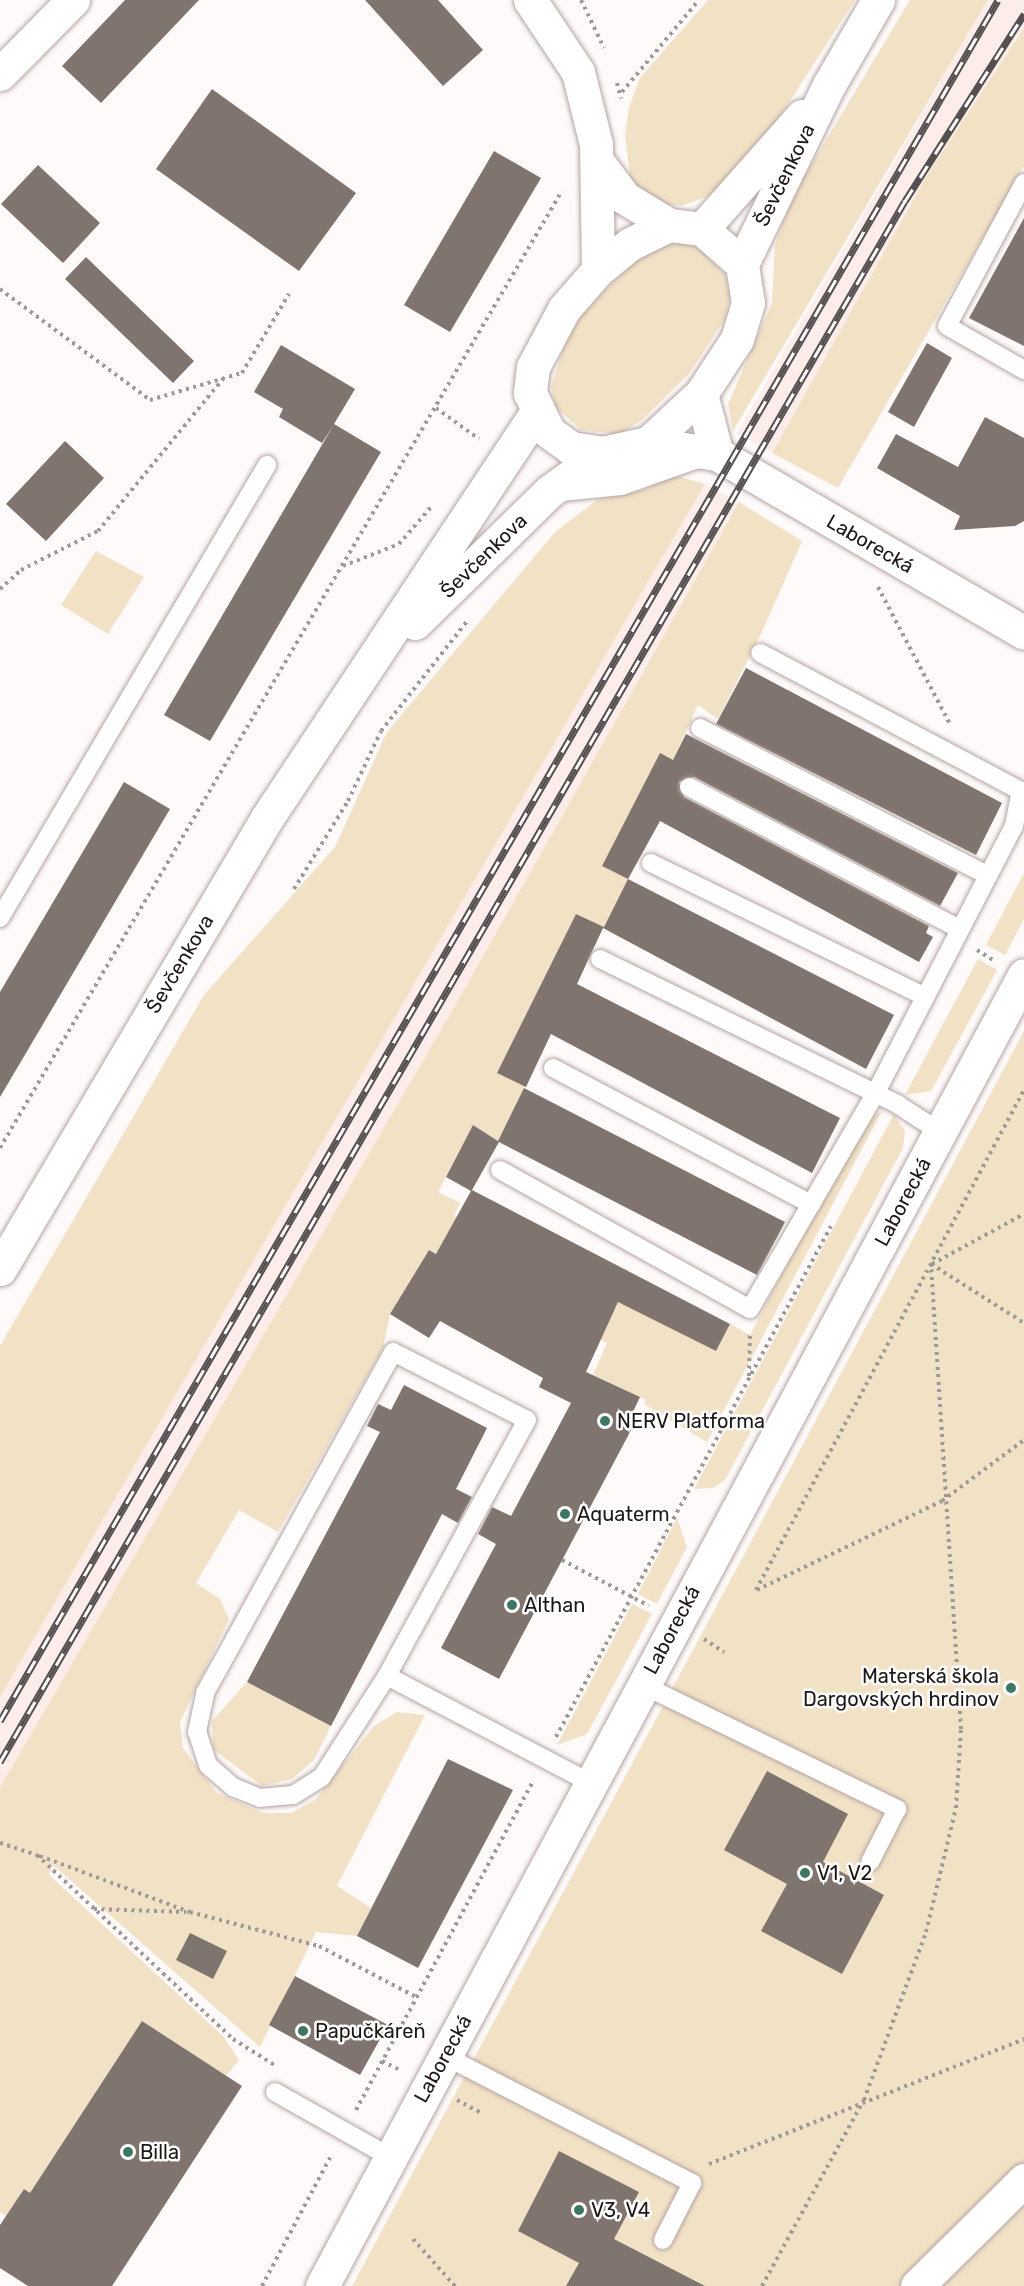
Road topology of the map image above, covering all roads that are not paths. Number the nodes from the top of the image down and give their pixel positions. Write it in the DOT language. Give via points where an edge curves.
graph roads {
  1 [pos="73,0"];
  2 [pos="530,0"];
  3 [pos="878,0"];
  4 [pos="3,65"];
  5 [pos="828,86"];
  6 [pos="597,161"];
  7 [pos="1024,183"];
  8 [pos="669,225"];
  9 [pos="702,230"];
  10 [pos="742,264"];
  11 [pos="598,270"];
  12 [pos="1024,370"];
  13 [pos="701,394"];
  14 [pos="537,411"];
  15 [pos="648,443"];
  16 [pos="602,453"];
  17 [pos="705,453"];
  18 [pos="267,465"];
  19 [pos="560,484"];
  20 [pos="1024,633"];
  21 [pos="760,652"];
  22 [pos="372,666"];
  23 [pos="700,728"];
  24 [pos="689,787"];
  25 [pos="651,863"];
  26 [pos="987,875"];
  27 [pos="0,918"];
  28 [pos="959,929"];
  29 [pos="600,959"];
  30 [pos="1024,975"];
  31 [pos="924,996"];
  32 [pos="553,1068"];
  33 [pos="874,1094"];
  34 [pos="940,1132"];
  35 [pos="500,1170"];
  36 [pos="811,1204"];
  37 [pos="0,1269"];
  38 [pos="387,1676"];
  39 [pos="643,1685"];
  40 [pos="591,1783"];
  41 [pos="870,1862"];
  42 [pos="445,2056"];
  43 [pos="275,2092"];
  44 [pos="390,2157"];
  45 [pos="1024,2180"];
  46 [pos="663,2240"];
  47 [pos="322,2286"];
  48 [pos="917,2286"];
  1 -- 4 [label="main road"];
  2 -- 6 [label="main road" via="578,72"];
  3 -- 5 [label="main road, Ševčenkova"];
  5 -- 9 [label="main road, Ševčenkova"];
  5 -- 10 [label="main road, Ševčenkova"];
  6 -- 8 [label="main road" via="625,198"];
  6 -- 11 [label="main road"];
  7 -- 12 [label="lane" via="947,326"];
  8 -- 9 [label="main road"];
  8 -- 11 [label="main road, Ševčenkova" via="630,244"];
  9 -- 10 [label="main road"];
  10 -- 13 [label="main road" via="748,303 737,339"];
  11 -- 14 [label="main road, Ševčenkova" via="564,309 534,367 530,393"];
  13 -- 15 [label="main road"];
  13 -- 17 [label="main road"];
  14 -- 16 [label="main road, Ševčenkova" via="549,432 571,448"];
  14 -- 22 [label="main road, Ševčenkova"];
  15 -- 16 [label="main road, Ševčenkova"];
  15 -- 17 [label="main road, Laborecká"];
  16 -- 19 [label="main road, Ševčenkova"];
  17 -- 19 [label="main road" via="620,478"];
  17 -- 20 [label="main road, Laborecká"];
  18 -- 27 [label="lane"];
  19 -- 22 [label="main road, Ševčenkova"];
  21 -- 26 [label="lane" via="1021,790 1014,826"];
  22 -- 37 [label="main road, Ševčenkova" via="267,818"];
  23 -- 26 [label="lane"];
  24 -- 28 [label="lane"];
  25 -- 31 [label="lane"];
  26 -- 28 [label="lane"];
  28 -- 31 [label="lane"];
  29 -- 33 [label="lane"];
  30 -- 34 [label="main road, Laborecká"];
  31 -- 33 [label="lane"];
  32 -- 36 [label="lane"];
  33 -- 34 [label="lane"];
  33 -- 36 [label="lane"];
  34 -- 39 [label="main road, Laborecká"];
  35 -- 36 [label="lane" via="750,1309"];
  38 -- 38 [label="lane" via="322,1777 293,1795 260,1798 233,1787 208,1765 196,1732 205,1693 393,1352 526,1420"];
  38 -- 40 [label="lane"];
  39 -- 40 [label="main road, Laborecká"];
  39 -- 41 [label="lane" via="897,1809"];
  40 -- 42 [label="main road, Laborecká"];
  42 -- 44 [label="main road, Laborecká"];
  42 -- 46 [label="lane" via="692,2182"];
  43 -- 44 [label="lane"];
  44 -- 47 [label="main road, Laborecká"];
  45 -- 48 [label="main road"];
}
